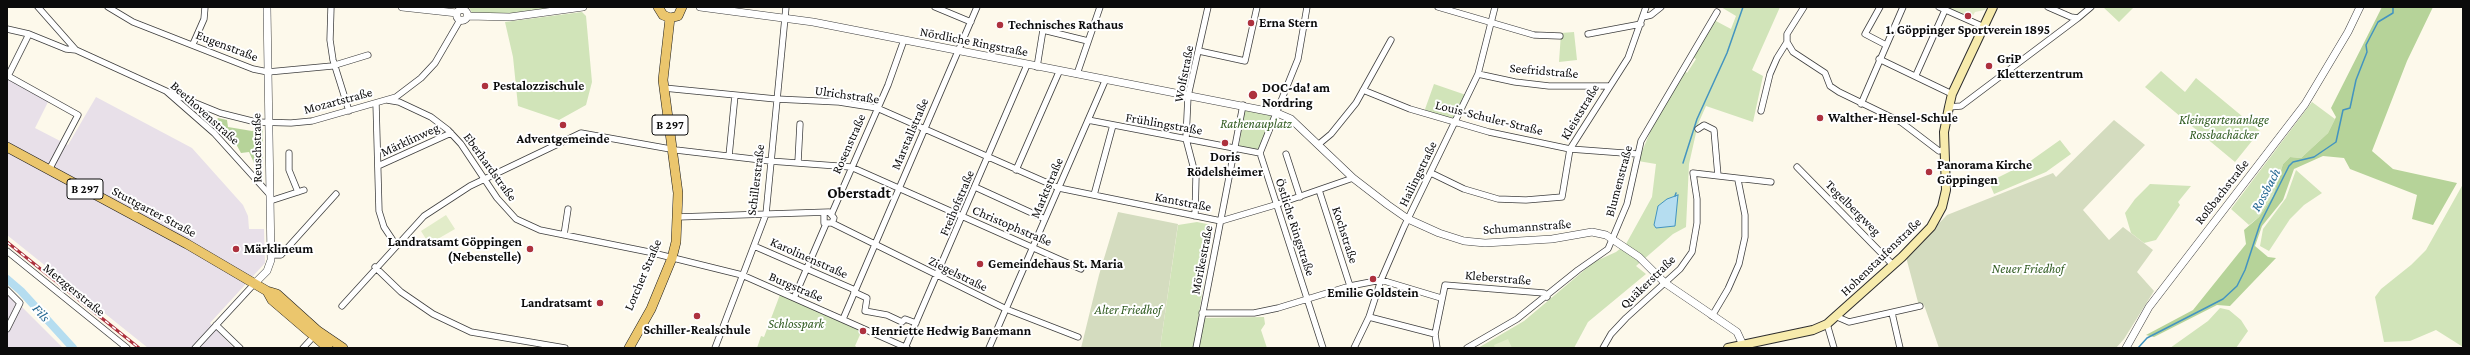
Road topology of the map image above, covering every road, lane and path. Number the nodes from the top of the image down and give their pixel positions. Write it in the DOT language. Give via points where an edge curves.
graph roads {
  1 [pos="38,7"];
  2 [pos="108,7"];
  3 [pos="205,7"];
  4 [pos="267,7"];
  5 [pos="331,7"];
  6 [pos="402,7"];
  7 [pos="583,7"];
  8 [pos="658,7"];
  9 [pos="682,7"];
  10 [pos="700,7"];
  11 [pos="786,7"];
  12 [pos="934,7"];
  13 [pos="977,7"];
  14 [pos="1100,7"];
  15 [pos="1208,7"];
  16 [pos="1257,7"];
  17 [pos="1307,7"];
  18 [pos="1438,7"];
  19 [pos="1495,7"];
  20 [pos="1646,7"];
  21 [pos="1661,7"];
  22 [pos="1804,7"];
  23 [pos="1880,7"];
  24 [pos="1903,7"];
  25 [pos="1993,7"];
  26 [pos="2048,7"];
  27 [pos="2091,7"];
  28 [pos="2360,7"];
  29 [pos="1942,8"];
  30 [pos="461,10"];
  31 [pos="1717,12"];
  32 [pos="468,16"];
  33 [pos="785,17"];
  34 [pos="1643,17"];
  35 [pos="670,18"];
  36 [pos="2078,18"];
  37 [pos="460,20"];
  38 [pos="971,22"];
  39 [pos="1491,24"];
  40 [pos="1641,24"];
  41 [pos="1984,27"];
  42 [pos="7,29"];
  43 [pos="29,34"];
  44 [pos="1588,34"];
  45 [pos="1560,36"];
  46 [pos="904,40"];
  47 [pos="1391,40"];
  48 [pos="1088,41"];
  49 [pos="1787,42"];
  50 [pos="193,44"];
  51 [pos="1886,45"];
  52 [pos="76,50"];
  53 [pos="1199,51"];
  54 [pos="958,52"];
  55 [pos="368,55"];
  56 [pos="1879,59"];
  57 [pos="1027,65"];
  58 [pos="334,66"];
  59 [pos="1037,67"];
  60 [pos="268,72"];
  61 [pos="1059,72"];
  62 [pos="1077,74"];
  63 [pos="1478,74"];
  64 [pos="1916,75"];
  65 [pos="1105,81"];
  66 [pos="1608,86"];
  67 [pos="664,88"];
  68 [pos="1363,90"];
  69 [pos="166,91"];
  70 [pos="1952,94"];
  71 [pos="735,95"];
  72 [pos="1188,96"];
  73 [pos="776,99"];
  74 [pos="387,100"];
  75 [pos="376,103"];
  76 [pos="1861,104"];
  77 [pos="1243,105"];
  78 [pos="1948,107"];
  79 [pos="877,108"];
  80 [pos="349,111"];
  81 [pos="1761,111"];
  82 [pos="1277,113"];
  83 [pos="1088,120"];
  84 [pos="1456,122"];
  85 [pos="268,123"];
  86 [pos="800,124"];
  87 [pos="1114,125"];
  88 [pos="924,128"];
  89 [pos="1698,129"];
  90 [pos="451,133"];
  91 [pos="1186,139"];
  92 [pos="1319,144"];
  93 [pos="7,147"];
  94 [pos="1236,148"];
  95 [pos="1570,149"];
  96 [pos="1945,149"];
  97 [pos="673,150"];
  98 [pos="288,153"];
  99 [pos="1260,153"];
  100 [pos="1286,154"];
  101 [pos="1637,154"];
  102 [pos="728,156"];
  103 [pos="989,157"];
  104 [pos="770,161"];
  105 [pos="798,162"];
  106 [pos="378,166"];
  107 [pos="850,166"];
  108 [pos="1797,167"];
  109 [pos="49,170"];
  110 [pos="1016,170"];
  111 [pos="1431,174"];
  112 [pos="1718,176"];
  113 [pos="1353,178"];
  114 [pos="484,180"];
  115 [pos="1738,180"];
  116 [pos="1771,182"];
  117 [pos="975,187"];
  118 [pos="900,188"];
  119 [pos="1059,188"];
  120 [pos="1319,190"];
  121 [pos="336,194"];
  122 [pos="1094,195"];
  123 [pos="1300,196"];
  124 [pos="270,198"];
  125 [pos="1275,205"];
  126 [pos="568,209"];
  127 [pos="832,213"];
  128 [pos="766,214"];
  129 [pos="824,214"];
  130 [pos="1195,216"];
  131 [pos="676,217"];
  132 [pos="962,217"];
  133 [pos="1045,219"];
  134 [pos="1408,219"];
  135 [pos="1221,221"];
  136 [pos="829,224"];
  137 [pos="564,235"];
  138 [pos="1612,239"];
  139 [pos="396,245"];
  140 [pos="875,245"];
  141 [pos="754,246"];
  142 [pos="1033,247"];
  143 [pos="7,251"];
  144 [pos="271,255"];
  145 [pos="669,258"];
  146 [pos="1893,265"];
  147 [pos="375,267"];
  148 [pos="806,269"];
  149 [pos="1081,269"];
  150 [pos="742,275"];
  151 [pos="937,276"];
  152 [pos="1381,280"];
  153 [pos="254,283"];
  154 [pos="1665,283"];
  155 [pos="1350,286"];
  156 [pos="7,290"];
  157 [pos="855,291"];
  158 [pos="1547,297"];
  159 [pos="794,298"];
  160 [pos="1441,298"];
  161 [pos="1306,300"];
  162 [pos="342,306"];
  163 [pos="1920,306"];
  164 [pos="1006,309"];
  165 [pos="1202,312"];
  166 [pos="1892,313"];
  167 [pos="1712,316"];
  168 [pos="1835,316"];
  169 [pos="1369,317"];
  170 [pos="843,319"];
  171 [pos="916,323"];
  172 [pos="1827,324"];
  173 [pos="216,325"];
  174 [pos="7,329"];
  175 [pos="315,334"];
  176 [pos="1435,334"];
  177 [pos="1078,338"];
  178 [pos="1743,345"];
  179 [pos="544,346"];
  180 [pos="127,348"];
  181 [pos="195,348"];
  182 [pos="240,348"];
  183 [pos="303,348"];
  184 [pos="328,348"];
  185 [pos="343,348"];
  186 [pos="565,348"];
  187 [pos="622,348"];
  188 [pos="629,348"];
  189 [pos="715,348"];
  190 [pos="906,348"];
  191 [pos="989,348"];
  192 [pos="1196,348"];
  193 [pos="1324,348"];
  194 [pos="1354,348"];
  195 [pos="1438,348"];
  196 [pos="1467,348"];
  197 [pos="1603,348"];
  198 [pos="1728,348"];
  199 [pos="1834,348"];
  200 [pos="1900,348"];
  201 [pos="2126,348"];
  1 -- 52 [label="street, Beethovenstraße"];
  2 -- 50 [label="street, Eugenstraße" via="133,22"];
  3 -- 50 [label="street" via="204,19"];
  4 -- 60 [label="street, Reuschstraße"];
  5 -- 58 [label="street" via="330,40"];
  6 -- 30 [label="street"];
  7 -- 32 [label="street" via="510,17"];
  8 -- 35 [label="main road" via="663,16"];
  9 -- 35 [label="main road" via="678,16"];
  10 -- 33 [label="street, Nördliche Ringstraße"];
  11 -- 33 [label="street, Schillerstraße"];
  12 -- 38 [label="street"];
  13 -- 38 [label="street, Marstallstraße"];
  14 -- 48 [label="street"];
  15 -- 53 [label="street, Wolfstraße"];
  16 -- 53 [label="street" via="1245,61"];
  17 -- 82 [label="street" via="1298,58"];
  18 -- 39 [label="street"];
  19 -- 39 [label="street, Hailingstraße"];
  20 -- 34 [label="street, Kleiststraße"];
  21 -- 34 [label="street" via="1651,15"];
  22 -- 49 [label="street" via="1787,34"];
  23 -- 51 [label="street" via="1865,34"];
  24 -- 51 [label="street"];
  25 -- 41 [label="main road, Hohenstaufenstraße"];
  26 -- 36 [label="street"];
  27 -- 36 [label="street"];
  28 -- 201 [label="street, Roßbachstraße" via="2305,104 2149,307"];
  29 -- 41 [label="street"];
  29 -- 64 [label="street"];
  30 -- 32 [label="street"];
  30 -- 37 [label="street"];
  31 -- 101 [label="street, Blumenstraße" via="1641,141"];
  32 -- 37 [label="street" via="465,20"];
  33 -- 46 [label="street, Nördliche Ringstraße"];
  33 -- 73 [label="street, Schillerstraße"];
  34 -- 40 [label="street, Kleiststraße"];
  35 -- 67 [label="main road, Lorcher Straße / B 297"];
  36 -- 78 [label="street" via="1961,106"];
  37 -- 74 [label="street, Mozartstraße" via="435,63 421,78 396,97"];
  38 -- 54 [label="street, Marstallstraße"];
  39 -- 45 [label="street" via="1534,35"];
  39 -- 63 [label="street, Hailingstraße"];
  40 -- 44 [label="street"];
  40 -- 66 [label="street, Kleiststraße" via="1628,58"];
  41 -- 70 [label="main road, Hohenstaufenstraße"];
  42 -- 43 [label="street"];
  43 -- 52 [label="street" via="66,49"];
  43 -- 109 [label="street" via="8,76 78,115"];
  46 -- 54 [label="street, Nördliche Ringstraße"];
  46 -- 79 [label="street, Rosenstraße"];
  47 -- 68 [label="street"];
  48 -- 59 [label="street" via="1043,30"];
  48 -- 62 [label="street"];
  49 -- 76 [label="street" via="1793,52 1825,73 1830,86"];
  49 -- 81 [label="street" via="1770,74"];
  50 -- 60 [label="street, Eugenstraße" via="253,70"];
  51 -- 56 [label="street"];
  52 -- 69 [label="street, Beethovenstraße"];
  53 -- 72 [label="street, Wolfstraße"];
  54 -- 57 [label="street, Nördliche Ringstraße"];
  54 -- 88 [label="street, Marstallstraße"];
  55 -- 58 [label="street, Eugenstraße"];
  56 -- 64 [label="street"];
  56 -- 76 [label="street"];
  57 -- 59 [label="street, Nördliche Ringstraße"];
  57 -- 103 [label="street, Freihofstraße"];
  58 -- 60 [label="street, Eugenstraße"];
  58 -- 80 [label="street"];
  59 -- 61 [label="street, Nördliche Ringstraße"];
  60 -- 85 [label="street, Reuschstraße"];
  61 -- 62 [label="street, Nördliche Ringstraße"];
  61 -- 110 [label="street"];
  62 -- 65 [label="street, Nördliche Ringstraße"];
  63 -- 66 [label="street, Seefridstraße" via="1549,86"];
  63 -- 84 [label="street, Hailingstraße"];
  64 -- 70 [label="street"];
  65 -- 72 [label="street, Nördliche Ringstraße"];
  65 -- 83 [label="street, Marktstraße"];
  66 -- 95 [label="street, Kleiststraße"];
  67 -- 71 [label="street, Ulrichstraße"];
  67 -- 97 [label="main road, Lorcher Straße / B 297"];
  68 -- 84 [label="street, Louis-Schuler-Straße" via="1410,109"];
  68 -- 92 [label="street" via="1354,107"];
  69 -- 85 [label="street, Mozartstraße" via="220,112"];
  69 -- 124 [label="street, Beethovenstraße" via="219,138"];
  70 -- 78 [label="main road, Hohenstaufenstraße"];
  71 -- 73 [label="street, Ulrichstraße"];
  71 -- 102 [label="street"];
  72 -- 77 [label="street, Nördliche Ringstraße"];
  72 -- 91 [label="street, Wolfstraße"];
  73 -- 79 [label="street, Ulrichstraße" via="839,102"];
  73 -- 104 [label="street, Schillerstraße"];
  74 -- 75 [label="street, Mozartstraße"];
  74 -- 90 [label="street, Eberhardstraße" via="399,102 431,117"];
  75 -- 80 [label="street, Mozartstraße"];
  75 -- 106 [label="street"];
  76 -- 96 [label="street" via="1901,122 1939,151"];
  77 -- 82 [label="street, Schumannstraße"];
  77 -- 94 [label="street, Mörikestraße"];
  78 -- 96 [label="main road, Hohenstaufenstraße"];
  79 -- 88 [label="street, Ulrichstraße"];
  79 -- 107 [label="street, Rosenstraße"];
  80 -- 85 [label="street, Mozartstraße" via="312,121"];
  82 -- 92 [label="street, Schumannstraße" via="1291,119"];
  82 -- 99 [label="street"];
  83 -- 87 [label="street, Frühlingstraße"];
  83 -- 119 [label="street, Marktstraße"];
  84 -- 95 [label="street, Louis-Schuler-Straße" via="1489,132"];
  84 -- 111 [label="street, Hailingstraße"];
  85 -- 124 [label="street, Reuschstraße"];
  86 -- 105 [label="street"];
  87 -- 91 [label="street, Frühlingstraße"];
  87 -- 122 [label="street"];
  88 -- 103 [label="street, Ulrichstraße"];
  88 -- 118 [label="street, Marstallstraße"];
  89 -- 112 [label="street" via="1704,125 1714,130"];
  90 -- 106 [label="street, Märklinweg"];
  90 -- 114 [label="street, Eberhardstraße"];
  91 -- 94 [label="street, Frühlingstraße"];
  91 -- 130 [label="street, Wolfstraße" via="1196,177"];
  92 -- 113 [label="street, Schumannstraße"];
  93 -- 109 [label="main road, Stuttgarter Straße / B 297"];
  94 -- 99 [label="street, Frühlingstraße"];
  94 -- 135 [label="street, Mörikestraße"];
  95 -- 101 [label="street, Louis-Schuler-Straße"];
  95 -- 111 [label="street, Kleiststraße" via="1562,197 1498,199 1464,189"];
  96 -- 146 [label="main road, Hohenstaufenstraße" via="1946,178 1942,207 1931,227"];
  97 -- 102 [label="street, Christophstraße"];
  97 -- 114 [label="street, Christophstraße" via="581,133"];
  97 -- 131 [label="main road, Lorcher Straße / B 297" via="678,193"];
  98 -- 124 [label="street" via="290,170 301,191"];
  99 -- 125 [label="street, Östliche Ringstraße"];
  100 -- 123 [label="street"];
  101 -- 138 [label="street, Blumenstraße" via="1627,204"];
  102 -- 104 [label="street, Christophstraße"];
  103 -- 110 [label="street, Ulrichstraße"];
  103 -- 117 [label="street, Freihofstraße"];
  104 -- 105 [label="street, Christophstraße"];
  104 -- 128 [label="street, Schillerstraße"];
  105 -- 107 [label="street, Christophstraße"];
  106 -- 139 [label="street" via="381,220"];
  107 -- 118 [label="street, Christophstraße"];
  107 -- 127 [label="street, Rosenstraße"];
  108 -- 146 [label="street, Tegelbergweg"];
  109 -- 153 [label="main road, Stuttgarter Straße / B 297"];
  110 -- 119 [label="street, Ulrichstraße"];
  111 -- 134 [label="street, Hailingstraße"];
  112 -- 115 [label="street"];
  112 -- 154 [label="street, Quäkerstraße" via="1693,174 1697,199 1692,252 1680,269"];
  113 -- 120 [label="street, Kantstraße"];
  113 -- 134 [label="street, Schumannstraße"];
  114 -- 137 [label="street, Eberhardstraße" via="516,219 540,230"];
  114 -- 139 [label="street" via="424,216"];
  115 -- 116 [label="street"];
  115 -- 167 [label="street" via="1745,215 1745,237 1739,264 1728,290"];
  117 -- 132 [label="street, Freihofstraße"];
  117 -- 133 [label="street"];
  118 -- 132 [label="street, Christophstraße"];
  118 -- 140 [label="street, Marstallstraße"];
  119 -- 122 [label="street, Kantstraße"];
  119 -- 133 [label="street, Marktstraße"];
  120 -- 123 [label="street, Kantstraße"];
  120 -- 155 [label="street, Kochstraße"];
  121 -- 144 [label="street" via="281,255"];
  122 -- 130 [label="street, Kantstraße"];
  123 -- 125 [label="street, Kantstraße"];
  124 -- 144 [label="street, Reuschstraße"];
  125 -- 135 [label="street, Kantstraße"];
  125 -- 161 [label="street, Östliche Ringstraße"];
  126 -- 137 [label="street"];
  127 -- 129 [label="street"];
  127 -- 136 [label="street" via="834,218"];
  128 -- 129 [label="street"];
  128 -- 131 [label="street"];
  128 -- 141 [label="street, Schillerstraße"];
  129 -- 136 [label="street" via="822,220"];
  130 -- 135 [label="street, Kantstraße"];
  131 -- 145 [label="main road, Lorcher Straße / B 297" via="676,242"];
  132 -- 142 [label="street, Christophstraße"];
  132 -- 151 [label="street, Freihofstraße"];
  133 -- 142 [label="street, Marktstraße"];
  134 -- 138 [label="street, Schumannstraße" via="1439,233 1478,243 1532,240 1592,232"];
  134 -- 152 [label="street, Hailingstraße"];
  135 -- 165 [label="street, Mörikestraße"];
  136 -- 140 [label="street, Ziegelstraße"];
  136 -- 148 [label="street"];
  137 -- 145 [label="street, Eberhardstraße"];
  138 -- 154 [label="street, Schumannstraße" via="1639,257"];
  138 -- 158 [label="street, Blumenstraße" via="1608,249 1578,270"];
  139 -- 147 [label="street"];
  140 -- 151 [label="street, Ziegelstraße"];
  140 -- 157 [label="street, Marstallstraße"];
  141 -- 148 [label="street, Karolinenstraße"];
  141 -- 150 [label="street, Schillerstraße"];
  142 -- 149 [label="street, Christophstraße"];
  142 -- 164 [label="street, Marktstraße"];
  143 -- 180 [label="street, Metzgerstraße"];
  144 -- 153 [label="street, Reuschstraße" via="267,271"];
  145 -- 150 [label="street, Burgstraße"];
  145 -- 187 [label="main road, Lorcher Straße / B 297" via="646,307"];
  145 -- 188 [label="main road, Lorcher Straße / B 297" via="651,310"];
  146 -- 168 [label="main road, Hohenstaufenstraße"];
  147 -- 162 [label="street"];
  147 -- 179 [label="street" via="401,292 433,314 456,325 475,333"];
  148 -- 157 [label="street, Karolinenstraße"];
  148 -- 159 [label="street"];
  150 -- 159 [label="street, Burgstraße"];
  150 -- 189 [label="street, Schillerstraße"];
  151 -- 164 [label="street, Ziegelstraße"];
  151 -- 171 [label="street, Freihofstraße"];
  152 -- 155 [label="street"];
  152 -- 160 [label="street"];
  152 -- 169 [label="street, Hailingstraße"];
  153 -- 173 [label="street"];
  153 -- 175 [label="main road, Stuttgarter Straße / B 297" via="267,291 272,300"];
  154 -- 167 [label="street, Schumannstraße"];
  154 -- 197 [label="street, Quäkerstraße" via="1626,318 1611,334"];
  155 -- 161 [label="street"];
  156 -- 174 [label="street" via="20,304"];
  157 -- 170 [label="street, Marstallstraße"];
  157 -- 171 [label="street" via="867,298 865,311 887,315 902,322 905,319"];
  158 -- 160 [label="street, Kleberstraße" via="1544,293 1445,285"];
  158 -- 196 [label="street, Blumenstraße" via="1517,319"];
  159 -- 170 [label="street, Burgstraße"];
  160 -- 176 [label="street"];
  161 -- 165 [label="street" via="1254,313"];
  161 -- 193 [label="street, Östliche Ringstraße"];
  163 -- 166 [label="street"];
  164 -- 177 [label="street, Ziegelstraße"];
  164 -- 191 [label="street, Marktstraße"];
  165 -- 192 [label="street, Mörikestraße"];
  166 -- 168 [label="street" via="1849,322"];
  166 -- 200 [label="street"];
  167 -- 178 [label="street, Schumannstraße" via="1737,332"];
  168 -- 172 [label="main road, Hohenstaufenstraße"];
  169 -- 176 [label="street"];
  169 -- 194 [label="street, Hailingstraße"];
  170 -- 190 [label="street, Burgstraße"];
  171 -- 190 [label="street, Freihofstraße"];
  172 -- 178 [label="main road, Hohenstaufenstraße"];
  172 -- 199 [label="street"];
  173 -- 181 [label="street"];
  173 -- 182 [label="street"];
  175 -- 183 [label="street"];
  175 -- 184 [label="main road, Stuttgarter Straße / B 297"];
  175 -- 185 [label="main road, Stuttgarter Straße / B 297"];
  176 -- 195 [label="street"];
  178 -- 198 [label="main road, Hohenstaufenstraße"];
  179 -- 186 [label="street"];
}
